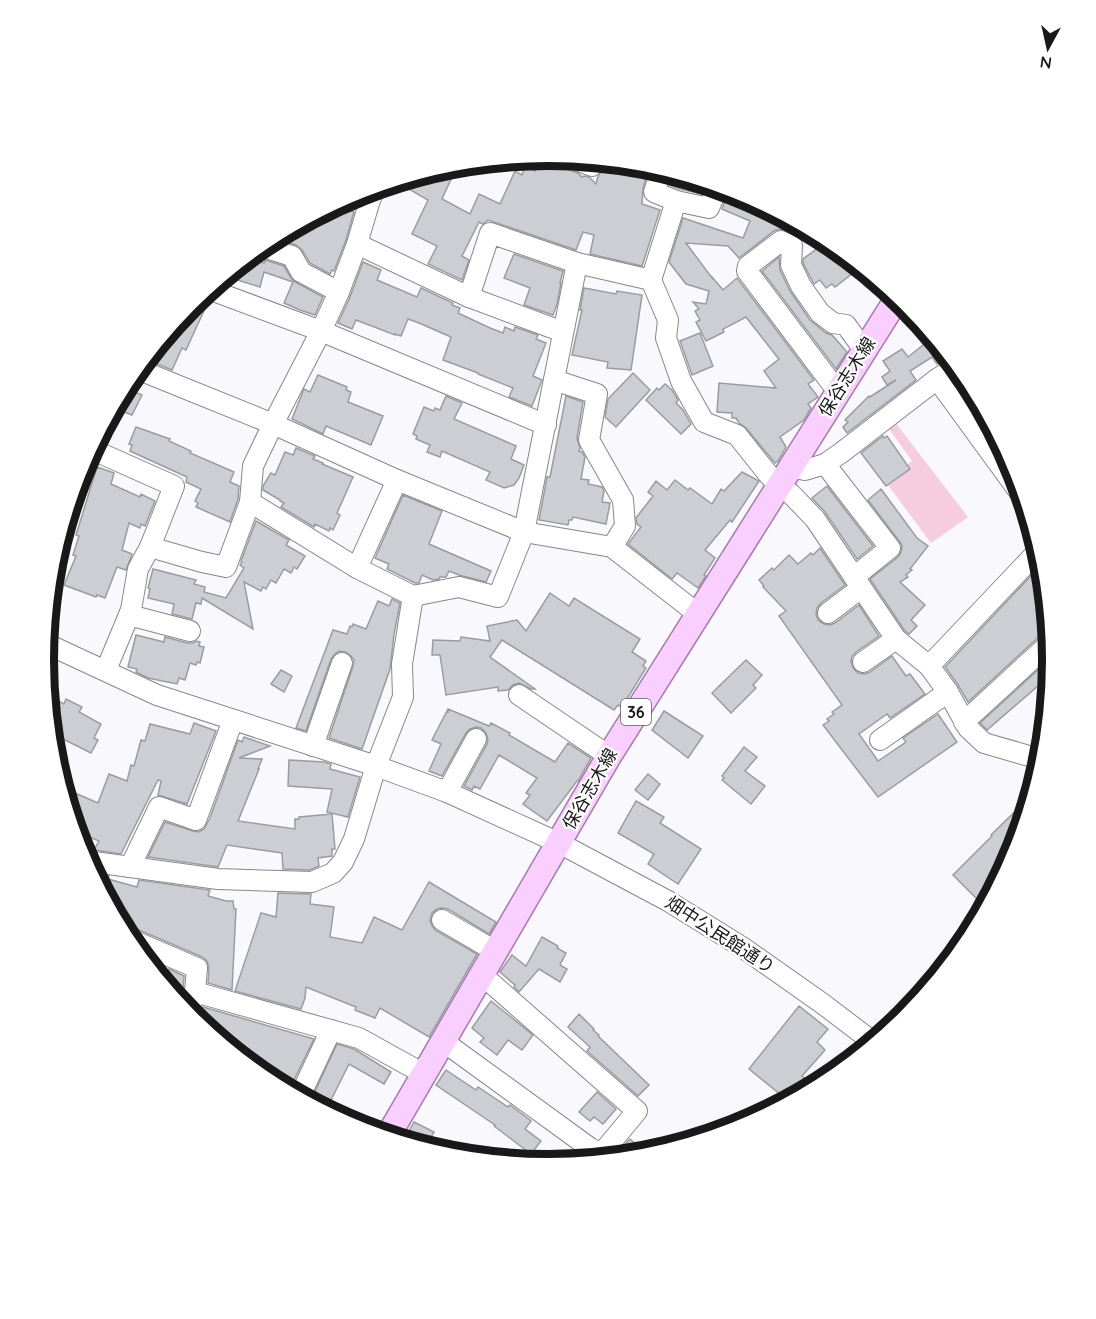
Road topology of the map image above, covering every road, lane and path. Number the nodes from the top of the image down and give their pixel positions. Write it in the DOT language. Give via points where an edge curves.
graph roads {
  1 [pos="659,178"];
  2 [pos="714,195"];
  3 [pos="366,200"];
  4 [pos="676,201"];
  5 [pos="357,244"];
  6 [pos="273,250"];
  7 [pos="577,263"];
  8 [pos="651,280"];
  9 [pos="217,292"];
  10 [pos="339,292"];
  11 [pos="469,297"];
  12 [pos="892,306"];
  13 [pos="321,331"];
  14 [pos="563,332"];
  15 [pos="864,350"];
  16 [pos="949,371"];
  17 [pos="146,373"];
  18 [pos="937,379"];
  19 [pos="554,380"];
  20 [pos="838,392"];
  21 [pos="273,424"];
  22 [pos="546,425"];
  23 [pos="100,452"];
  24 [pos="825,464"];
  25 [pos="1005,472"];
  26 [pos="785,476"];
  27 [pos="397,480"];
  28 [pos="250,502"];
  29 [pos="524,532"];
  30 [pos="150,547"];
  31 [pos="612,547"];
  32 [pos="1032,558"];
  33 [pos="357,568"];
  34 [pos="857,583"];
  35 [pos="413,596"];
  36 [pos="828,613"];
  37 [pos="698,614"];
  38 [pos="129,615"];
  39 [pos="190,631"];
  40 [pos="896,639"];
  41 [pos="54,647"];
  42 [pos="1042,651"];
  43 [pos="863,662"];
  44 [pos="342,663"];
  45 [pos="929,666"];
  46 [pos="106,670"];
  47 [pos="948,692"];
  48 [pos="519,695"];
  49 [pos="233,720"];
  50 [pos="964,722"];
  51 [pos="476,739"];
  52 [pos="880,740"];
  53 [pos="313,746"];
  54 [pos="609,756"];
  55 [pos="1033,757"];
  56 [pos="375,766"];
  57 [pos="447,792"];
  58 [pos="559,843"];
  59 [pos="98,863"];
  60 [pos="130,867"];
  61 [pos="442,920"];
  62 [pos="146,946"];
  63 [pos="495,951"];
  64 [pos="482,975"];
  65 [pos="195,992"];
  66 [pos="192,1001"];
  67 [pos="331,1030"];
  68 [pos="866,1037"];
  69 [pos="444,1042"];
  70 [pos="424,1074"];
  71 [pos="304,1088"];
  72 [pos="393,1128"];
  73 [pos="609,1149"];
  74 [pos="594,1151"];
  1 -- 4 [label="street" via="654,192"];
  2 -- 4 [label="street" via="709,208"];
  3 -- 5 [label="street"];
  4 -- 8 [label="street"];
  5 -- 10 [label="street"];
  5 -- 11 [label="street"];
  6 -- 10 [label="street" via="292,256 301,272"];
  7 -- 8 [label="street"];
  7 -- 11 [label="street" via="490,233"];
  7 -- 14 [label="street"];
  8 -- 26 [label="street" via="668,320 666,338 681,381 704,422 737,435 768,474"];
  9 -- 13 [label="street"];
  10 -- 13 [label="street"];
  11 -- 14 [label="street"];
  12 -- 15 [label="main road, 保谷志木線 / 36"];
  13 -- 21 [label="street"];
  13 -- 22 [label="street"];
  14 -- 19 [label="street"];
  15 -- 20 [label="main road, 保谷志木線 / 36"];
  15 -- 20 [label="street" via="846,326 819,313 791,265 792,246 781,242 748,266 747,271"];
  16 -- 18 [label="street"];
  17 -- 21 [label="street"];
  18 -- 24 [label="street"];
  18 -- 25 [label="street"];
  19 -- 22 [label="street"];
  19 -- 31 [label="street" via="597,394 589,440 624,500 625,526"];
  20 -- 26 [label="main road, 保谷志木線 / 36"];
  21 -- 27 [label="street"];
  21 -- 28 [label="street" via="254,466"];
  22 -- 29 [label="street"];
  23 -- 30 [label="street" via="174,486"];
  24 -- 26 [label="street"];
  24 -- 34 [label="street" via="890,548"];
  26 -- 34 [label="street" via="791,494 815,519"];
  26 -- 37 [label="main road, 保谷志木線 / 36"];
  27 -- 29 [label="street"];
  27 -- 33 [label="street"];
  28 -- 30 [label="street" via="226,567"];
  28 -- 33 [label="street"];
  29 -- 31 [label="street"];
  29 -- 35 [label="street" via="498,597 459,587"];
  30 -- 38 [label="street" via="138,569"];
  31 -- 37 [label="street"];
  32 -- 45 [label="street"];
  33 -- 35 [label="street"];
  34 -- 36 [label="street"];
  34 -- 40 [label="street"];
  35 -- 56 [label="street" via="402,664 403,697"];
  37 -- 54 [label="main road, 保谷志木線 / 36"];
  38 -- 39 [label="street"];
  38 -- 46 [label="street"];
  40 -- 43 [label="street"];
  40 -- 45 [label="street"];
  41 -- 46 [label="street, 畑中公民館通り"];
  42 -- 50 [label="street"];
  44 -- 53 [label="street"];
  45 -- 47 [label="street"];
  46 -- 49 [label="street, 畑中公民館通り" via="157,695"];
  47 -- 50 [label="street"];
  47 -- 52 [label="street"];
  48 -- 54 [label="street"];
  49 -- 53 [label="street, 畑中公民館通り"];
  49 -- 60 [label="street" via="196,820 159,807"];
  50 -- 55 [label="street" via="984,743"];
  51 -- 57 [label="street"];
  53 -- 56 [label="street, 畑中公民館通り"];
  54 -- 58 [label="main road, 保谷志木線 / 36"];
  56 -- 57 [label="street, 畑中公民館通り"];
  56 -- 60 [label="street" via="354,839 343,862 333,873 312,882 218,879"];
  57 -- 58 [label="street, 畑中公民館通り"];
  58 -- 63 [label="main road, 保谷志木線 / 36"];
  58 -- 68 [label="street, 畑中公民館通り" via="687,912"];
  59 -- 60 [label="street"];
  61 -- 63 [label="street"];
  62 -- 65 [label="street" via="197,968"];
  63 -- 64 [label="main road, 保谷志木線 / 36"];
  64 -- 69 [label="main road, 保谷志木線 / 36"];
  64 -- 73 [label="street" via="638,1111"];
  65 -- 66 [label="street"];
  65 -- 67 [label="street"];
  67 -- 70 [label="street" via="359,1038"];
  67 -- 71 [label="street"];
  69 -- 70 [label="main road, 保谷志木線 / 36"];
  69 -- 74 [label="street"];
  70 -- 72 [label="main road, 保谷志木線 / 36"];
}
